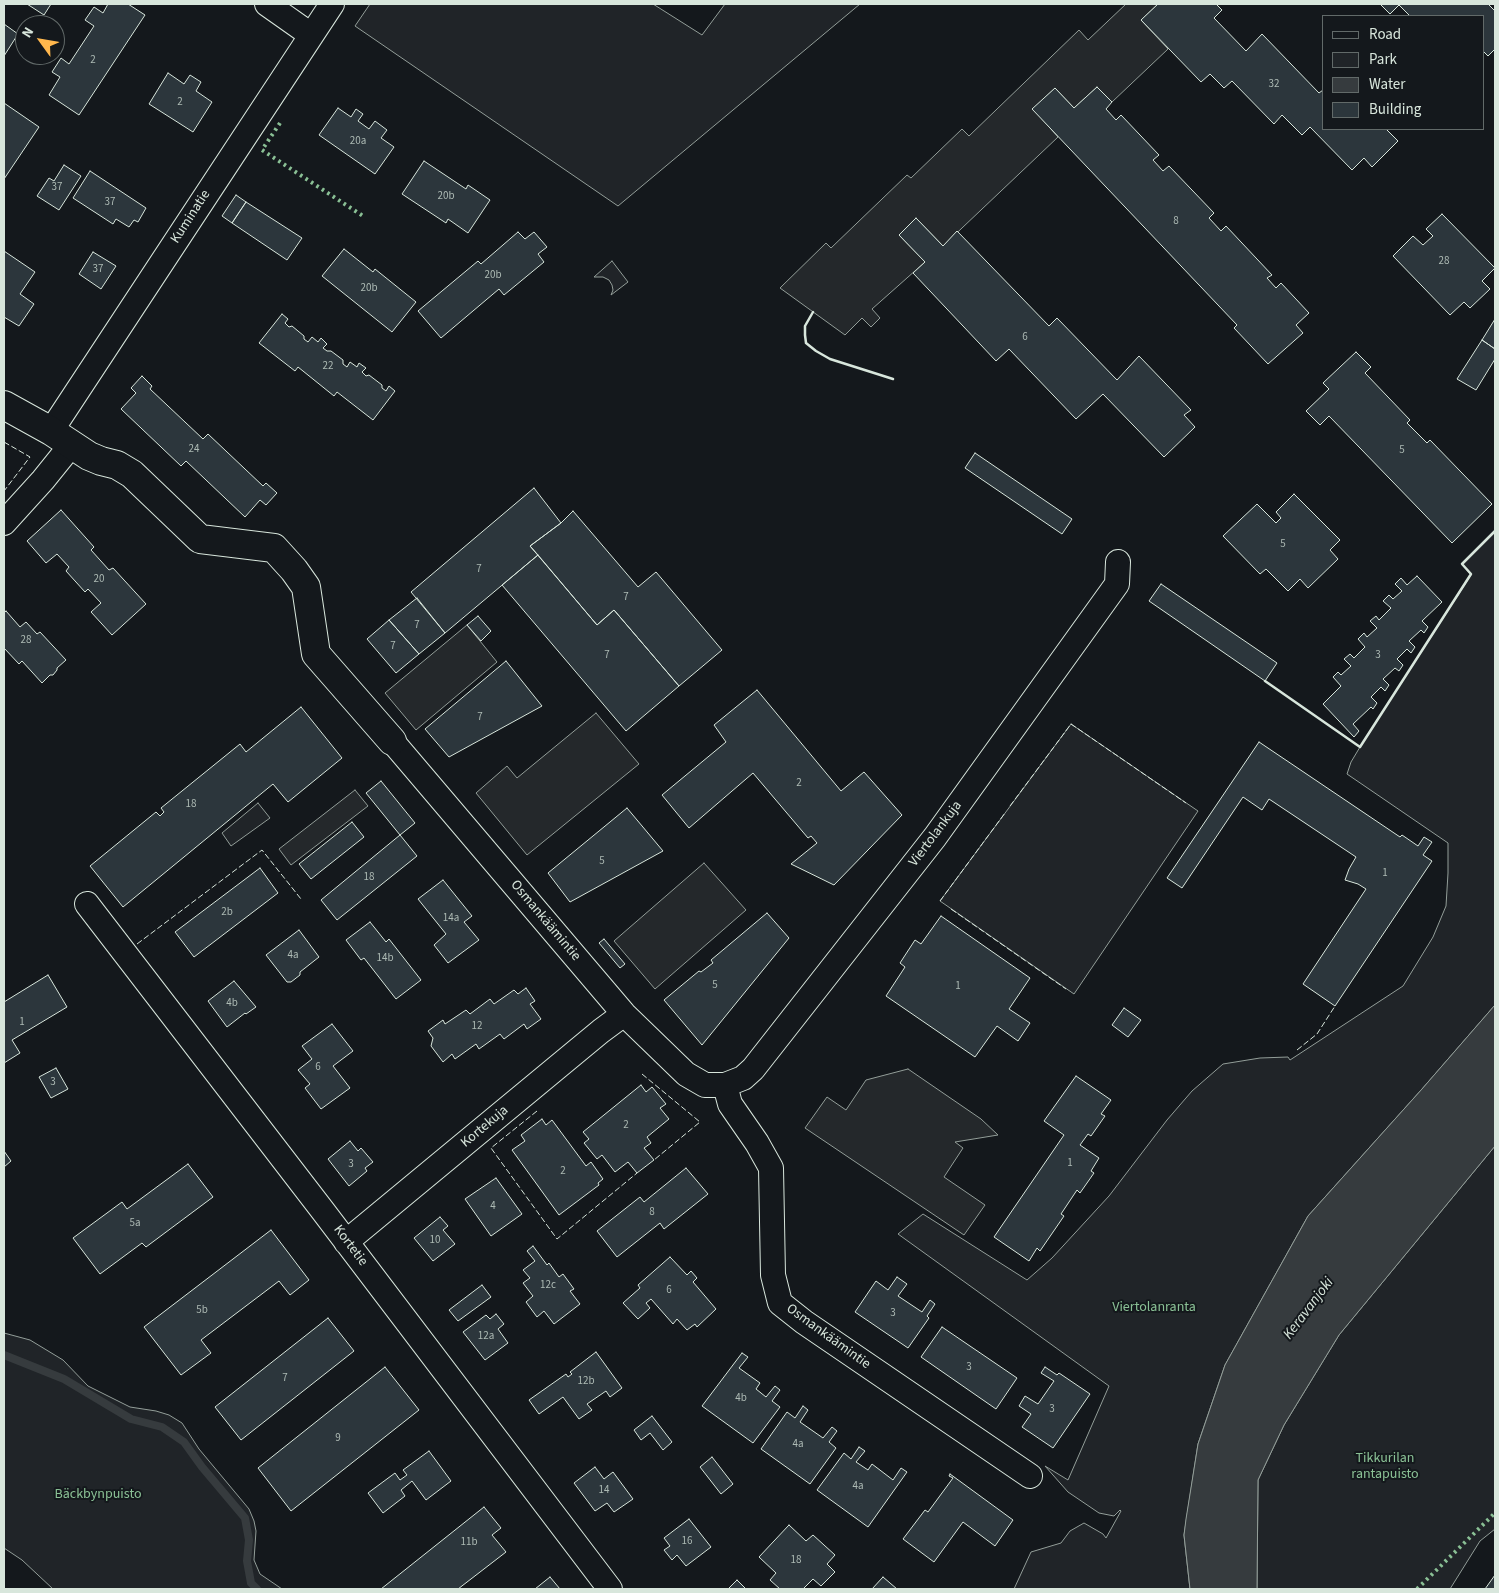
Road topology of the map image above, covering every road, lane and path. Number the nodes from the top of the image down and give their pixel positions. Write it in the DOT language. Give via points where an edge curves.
graph roads {
  1 [pos="268,4"];
  2 [pos="332,4"];
  3 [pos="311,35"];
  4 [pos="4,405"];
  5 [pos="61,437"];
  6 [pos="4,523"];
  7 [pos="1118,562"];
  8 [pos="392,741"];
  9 [pos="87,904"];
  10 [pos="624,1014"];
  11 [pos="725,1085"];
  12 [pos="346,1242"];
  13 [pos="1030,1476"];
  14 [pos="610,1589"];
  1 -- 3 [label="street"];
  2 -- 3 [label="street, Kuminatie"];
  3 -- 5 [label="street, Kuminatie"];
  4 -- 5 [label="street, Osmankäämintie"];
  5 -- 6 [label="street, Kuminatie" via="43,480"];
  5 -- 8 [label="street, Osmankäämintie" via="89,456 117,465 132,474 200,539 274,548 306,587 316,654"];
  7 -- 11 [label="street, Viertolankuja" via="1117,584 935,836 752,1069 743,1078"];
  8 -- 10 [label="street, Osmankäämintie"];
  9 -- 12 [label="street, Kortetie"];
  10 -- 11 [label="street, Osmankäämintie" via="686,1074 705,1085"];
  10 -- 12 [label="street, Kortekuja"];
  11 -- 13 [label="street, Osmankäämintie" via="730,1104 771,1168 772,1275 780,1303 810,1327"];
  12 -- 14 [label="street, Kortetie"];
}
